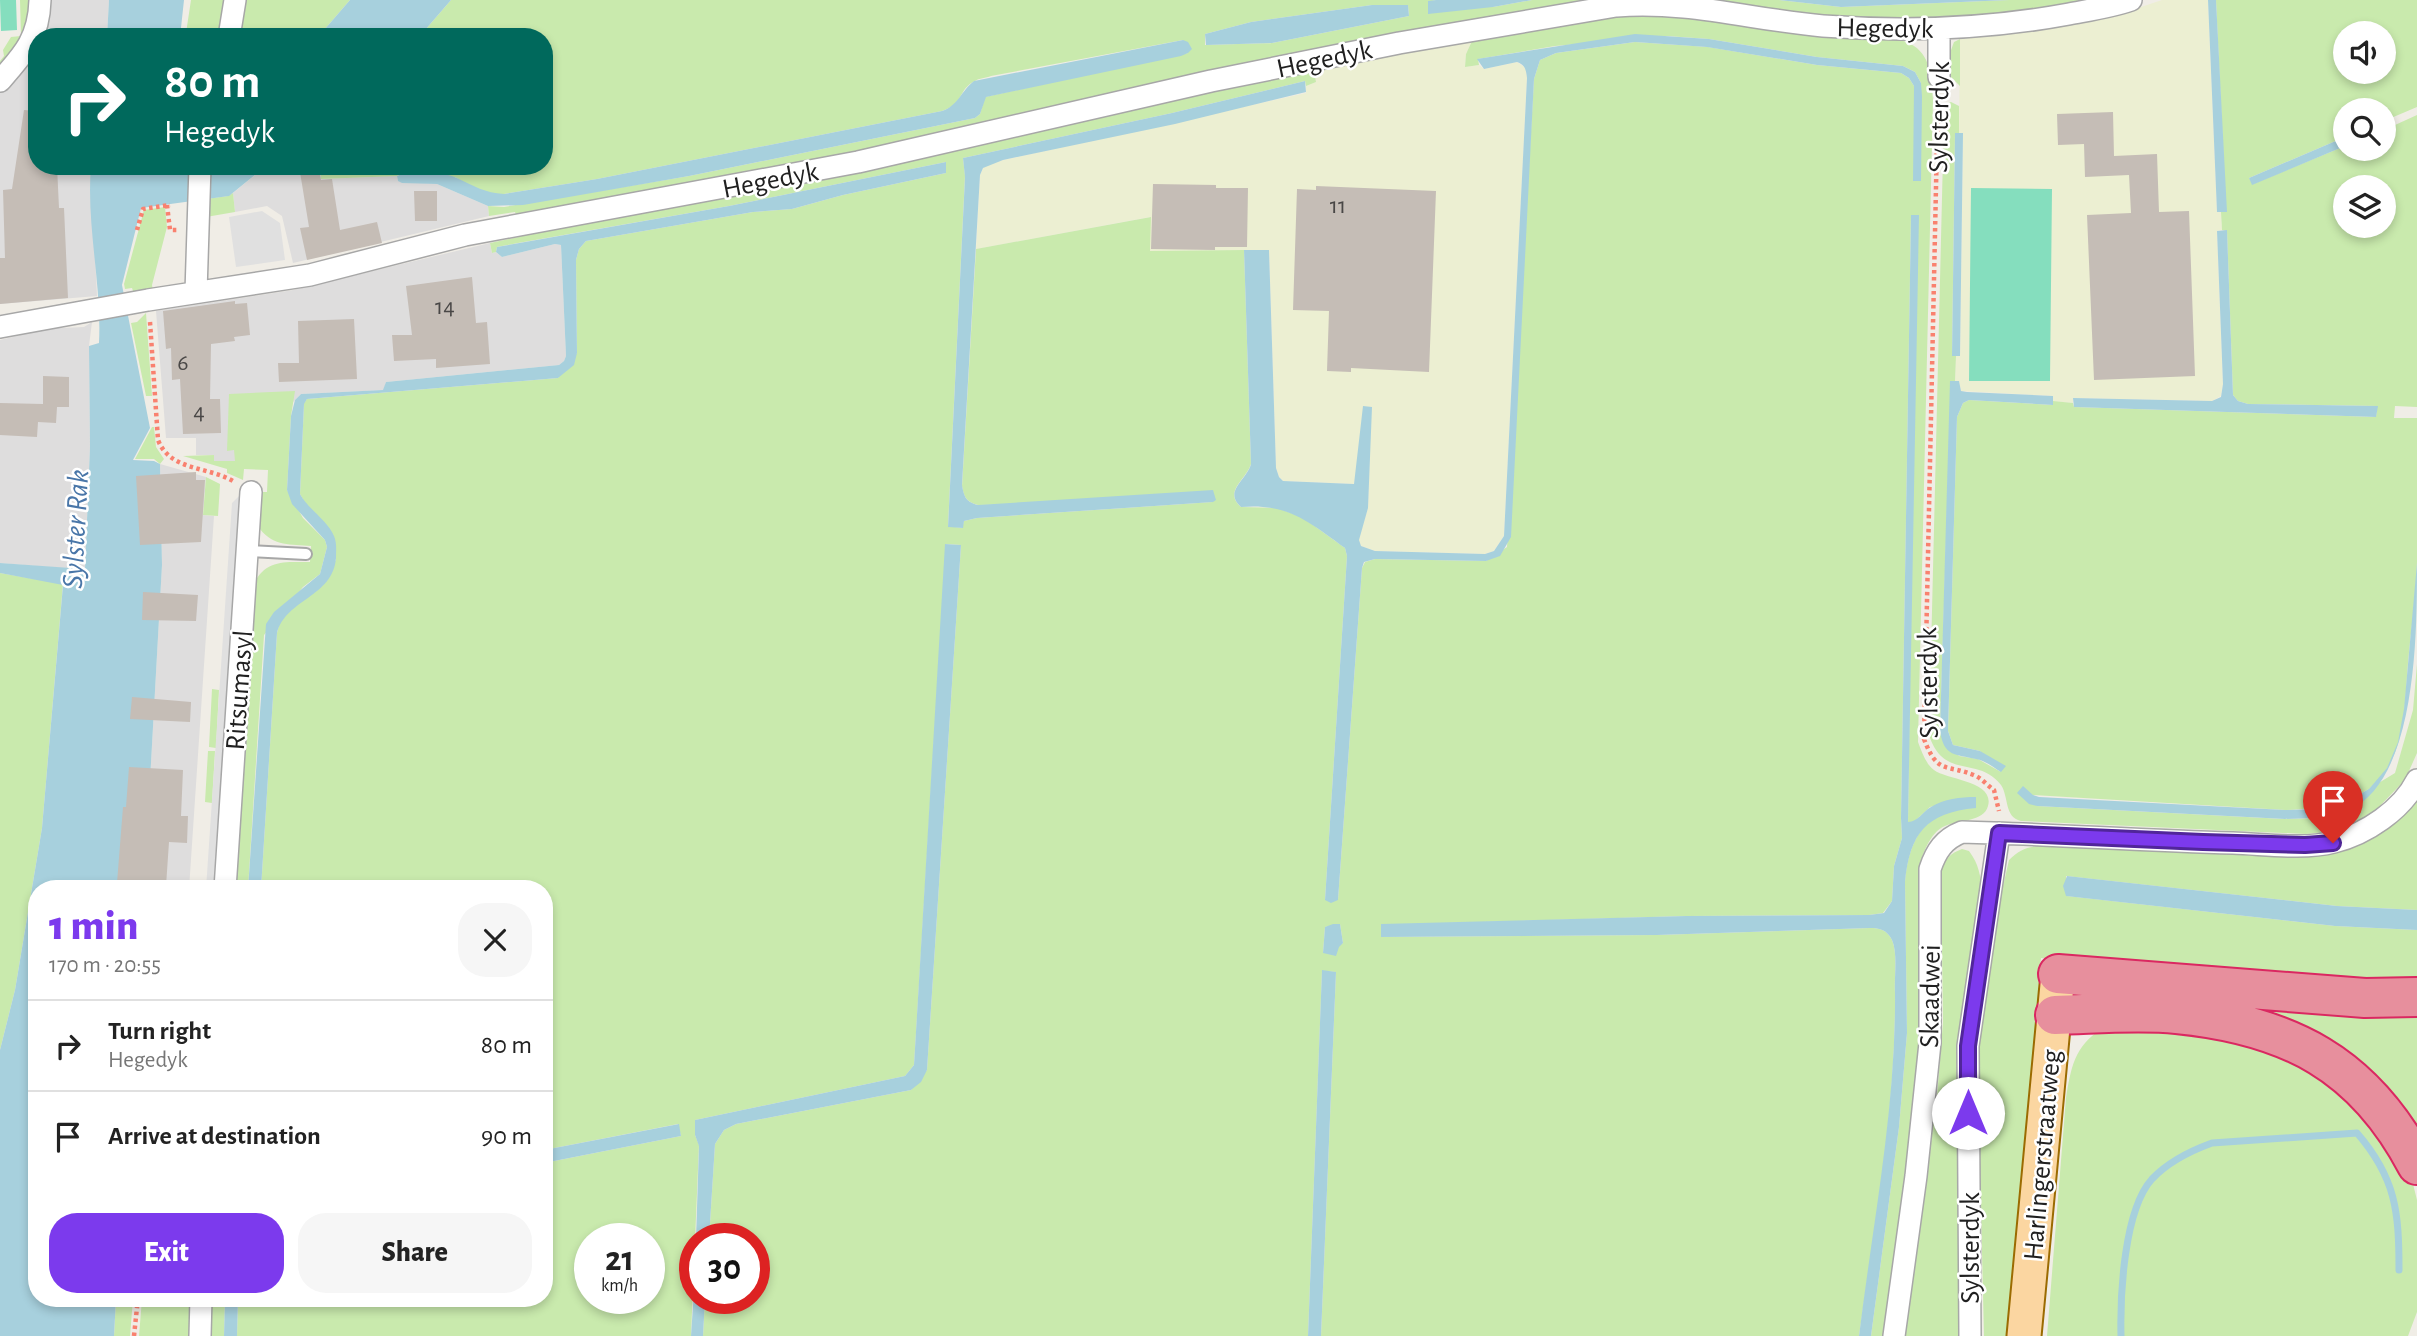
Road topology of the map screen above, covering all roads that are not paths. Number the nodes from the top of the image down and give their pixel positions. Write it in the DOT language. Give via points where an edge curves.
graph roads {
  1 [pos="40,0"];
  2 [pos="235,0"];
  3 [pos="2131,0"];
  4 [pos="36,28"];
  5 [pos="230,28"];
  6 [pos="1939,29"];
  7 [pos="28,48"];
  8 [pos="1938,77"];
  9 [pos="0,81"];
  10 [pos="200,175"];
  11 [pos="197,292"];
  12 [pos="0,327"];
  13 [pos="251,492"];
  14 [pos="247,551"];
  15 [pos="306,554"];
  16 [pos="2417,780"];
  17 [pos="1999,833"];
  18 [pos="226,880"];
  19 [pos="2058,974"];
  20 [pos="2417,996"];
  21 [pos="2055,1015"];
  22 [pos="2417,1166"];
  23 [pos="201,1307"];
  24 [pos="200,1336"];
  25 [pos="1894,1336"];
  26 [pos="1970,1336"];
  27 [pos="2024,1336"];
  1 -- 4 [label="street"];
  2 -- 5 [label="street"];
  3 -- 6 [label="street, Hegedyk" via="2043,19"];
  6 -- 8 [label="street, Sylsterdyk"];
  6 -- 11 [label="street, Hegedyk" via="1822,26 1685,5 1616,6 1340,55 858,162 465,235 310,275"];
  7 -- 9 [label="street"];
  10 -- 11 [label="street"];
  11 -- 12 [label="street"];
  13 -- 14 [label="street, Ritsumasyl"];
  14 -- 15 [label="lane"];
  14 -- 18 [label="street, Ritsumasyl"];
  16 -- 17 [label="street" via="2380,821 2333,843"];
  17 -- 25 [label="street, Skaadwei" via="1951,836 1934,855 1930,869 1930,1043"];
  17 -- 26 [label="street, Sylsterdyk" via="1968,1046"];
  19 -- 20 [label="highway" via="2365,999"];
  19 -- 21 [label="main road, Harlingerstraatweg"];
  21 -- 22 [label="highway" via="2220,1019 2305,1046 2344,1071 2374,1099"];
  21 -- 27 [label="main road, Harlingerstraatweg"];
  23 -- 24 [label="street"];
}
